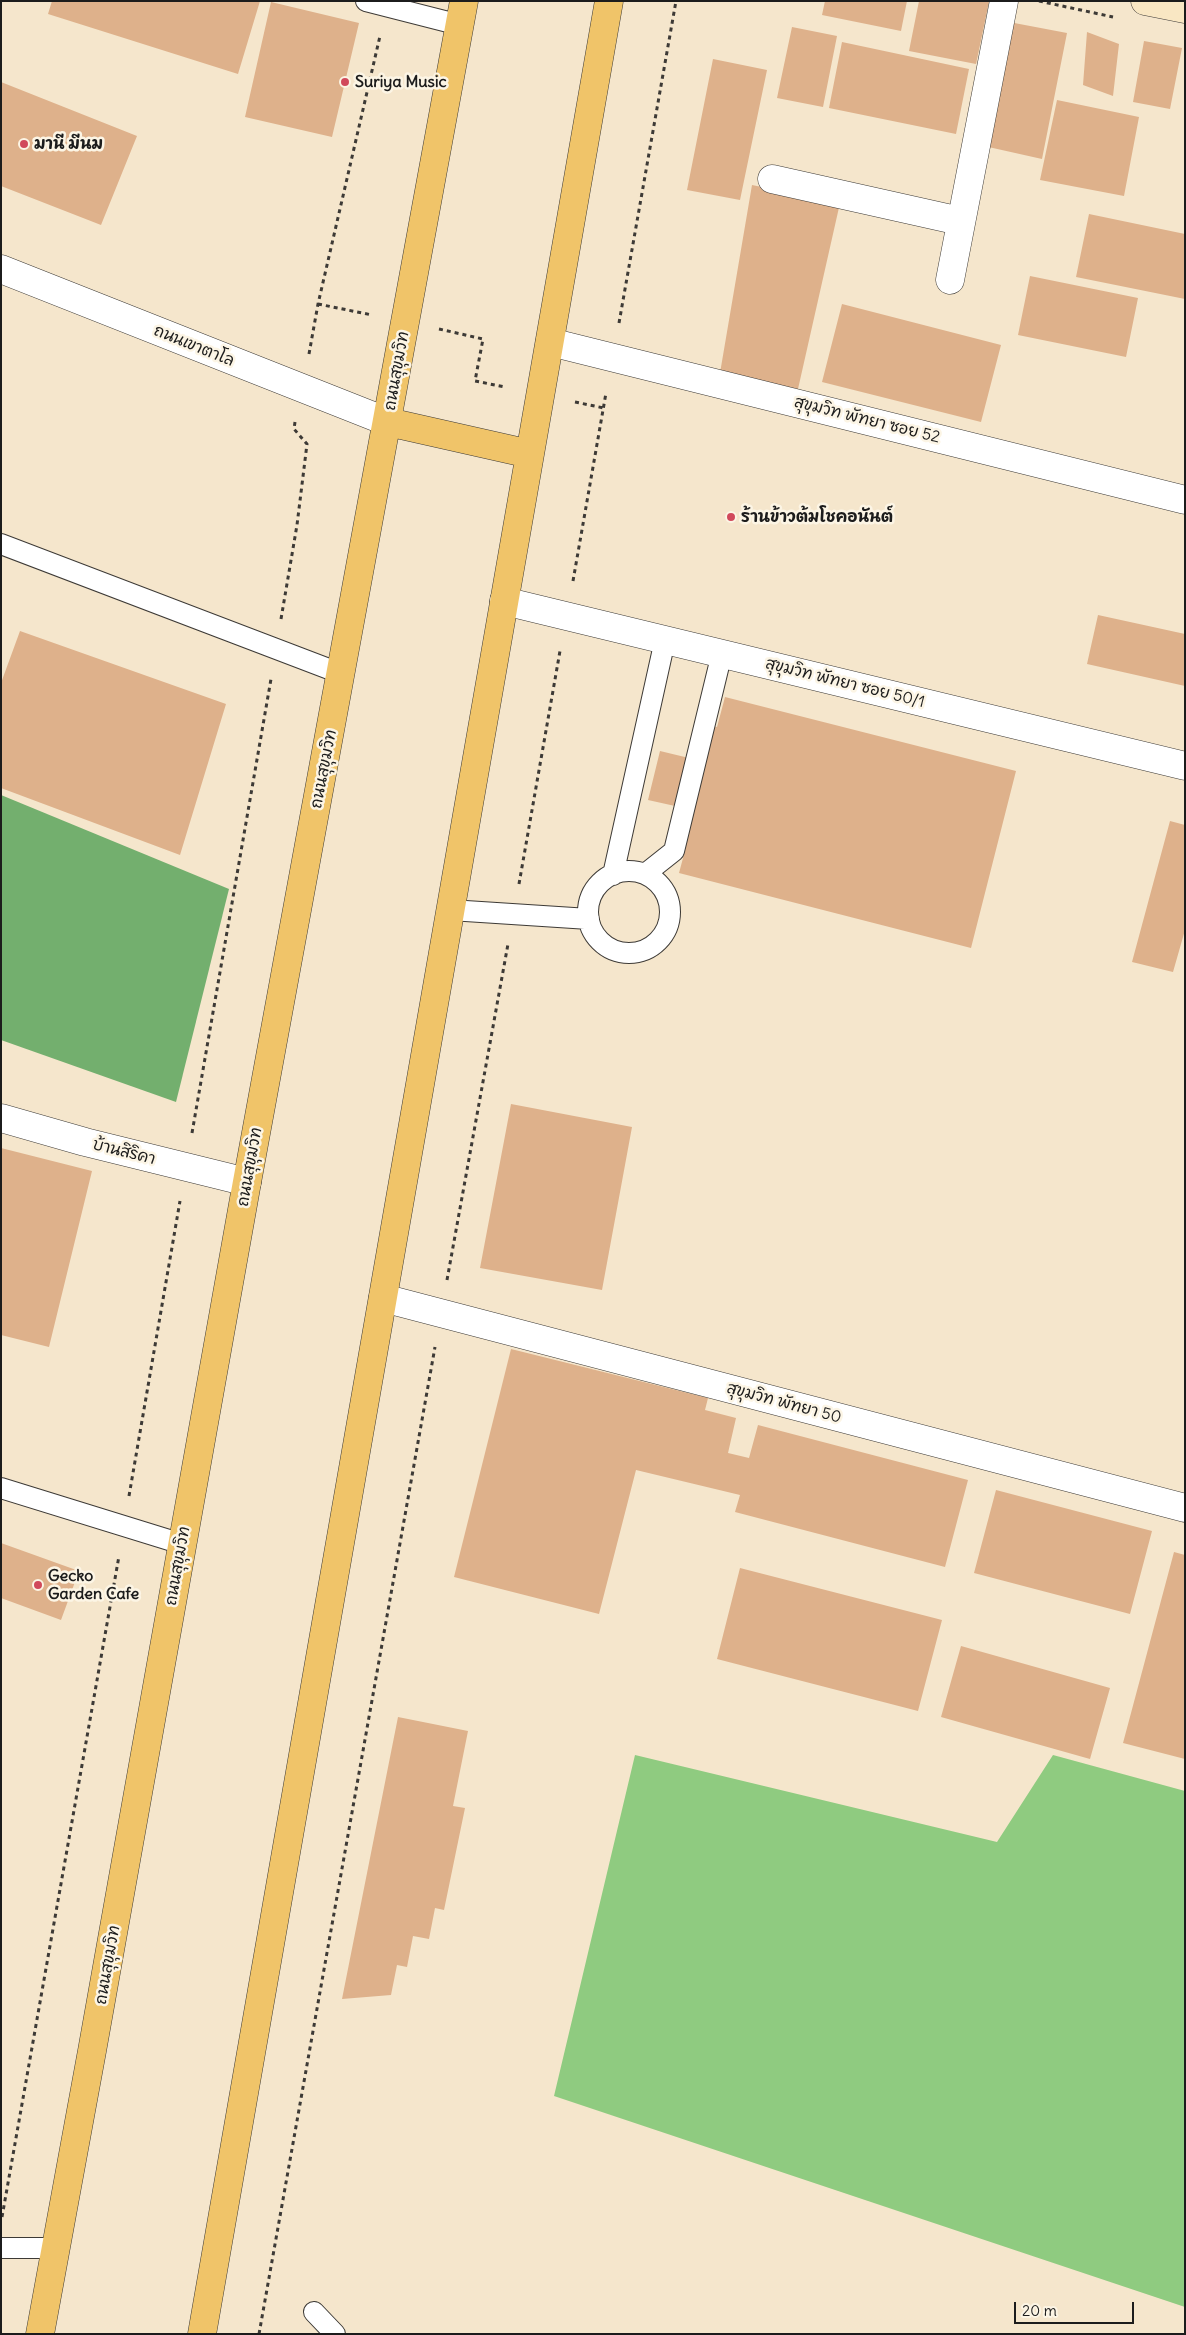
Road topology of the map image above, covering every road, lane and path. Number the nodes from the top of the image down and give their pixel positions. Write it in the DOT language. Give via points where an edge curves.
graph roads {
  1 [pos="366,1"];
  2 [pos="609,1"];
  3 [pos="676,1"];
  4 [pos="1004,1"];
  5 [pos="1145,1"];
  6 [pos="387,6"];
  7 [pos="1185,9"];
  8 [pos="462,13"];
  9 [pos="772,179"];
  10 [pos="960,221"];
  11 [pos="1,269"];
  12 [pos="950,280"];
  13 [pos="318,304"];
  14 [pos="405,322"];
  15 [pos="550,342"];
  16 [pos="612,357"];
  17 [pos="302,389"];
  18 [pos="540,395"];
  19 [pos="604,408"];
  20 [pos="388,422"];
  21 [pos="530,454"];
  22 [pos="1185,500"];
  23 [pos="1,544"];
  24 [pos="504,601"];
  25 [pos="566,615"];
  26 [pos="665,640"];
  27 [pos="276,650"];
  28 [pos="722,653"];
  29 [pos="342,674"];
  30 [pos="1185,766"];
  31 [pos="613,874"];
  32 [pos="645,874"];
  33 [pos="450,910"];
  34 [pos="513,914"];
  35 [pos="589,919"];
  36 [pos="1,1118"];
  37 [pos="186,1167"];
  38 [pos="247,1182"];
  39 [pos="383,1298"];
  40 [pos="442,1313"];
  41 [pos="1,1488"];
  42 [pos="1185,1508"];
  43 [pos="124,1526"];
  44 [pos="182,1544"];
  45 [pos="1,2223"];
  46 [pos="1,2248"];
  47 [pos="57,2248"];
  48 [pos="314,2312"];
  49 [pos="40,2334"];
  50 [pos="202,2334"];
  51 [pos="259,2334"];
  52 [pos="335,2334"];
  1 -- 6 [label="lane"];
  2 -- 15 [label="highway"];
  3 -- 16 [label="path"];
  4 -- 10 [label="street"];
  5 -- 7 [label="main road"];
  6 -- 8 [label="lane"];
  6 -- 13 [label="path"];
  8 -- 14 [label="highway, ถนนสุขุมวิท"];
  9 -- 10 [label="street"];
  10 -- 12 [label="street"];
  11 -- 17 [label="street, ถนนเขาตาโล"];
  13 -- 14 [label="path"];
  13 -- 17 [label="path"];
  14 -- 18 [label="path" via="483,339 475,380"];
  14 -- 20 [label="highway, ถนนสุขุมวิท"];
  15 -- 16 [label="street, สุขุมวิท พัทยา ซอย 52"];
  15 -- 18 [label="highway"];
  16 -- 19 [label="path"];
  16 -- 22 [label="street, สุขุมวิท พัทยา ซอย 52"];
  17 -- 20 [label="street, ถนนเขาตาโล"];
  17 -- 27 [label="path" via="294,429 307,444"];
  18 -- 19 [label="path"];
  18 -- 21 [label="highway"];
  19 -- 25 [label="path"];
  20 -- 21 [label="highway"];
  20 -- 29 [label="highway, ถนนสุขุมวิท"];
  21 -- 24 [label="highway"];
  23 -- 27 [label="lane"];
  24 -- 25 [label="street, สุขุมวิท พัทยา ซอย 50/1"];
  24 -- 33 [label="highway"];
  25 -- 26 [label="street, สุขุมวิท พัทยา ซอย 50/1"];
  25 -- 34 [label="path"];
  26 -- 28 [label="street, สุขุมวิท พัทยา ซอย 50/1"];
  26 -- 31 [label="lane"];
  27 -- 29 [label="lane"];
  27 -- 37 [label="path"];
  28 -- 30 [label="street, สุขุมวิท พัทยา ซอย 50/1"];
  28 -- 32 [label="lane" via="674,851"];
  29 -- 38 [label="highway, ถนนสุขุมวิท"];
  31 -- 32 [label="lane" via="632,871"];
  31 -- 35 [label="lane" via="596,886 589,899"];
  32 -- 35 [label="lane" via="656,881 669,903 670,916 659,940 648,948 621,952 597,938"];
  33 -- 34 [label="lane"];
  33 -- 39 [label="highway"];
  34 -- 35 [label="lane"];
  34 -- 40 [label="path"];
  36 -- 37 [label="street, บ้านสิริคา"];
  37 -- 38 [label="street, บ้านสิริคา"];
  37 -- 43 [label="path"];
  38 -- 44 [label="highway, ถนนสุขุมวิท"];
  39 -- 40 [label="street, สุขุมวิท พัทยา 50"];
  39 -- 50 [label="highway"];
  40 -- 42 [label="street, สุขุมวิท พัทยา 50"];
  40 -- 51 [label="path"];
  41 -- 43 [label="lane"];
  43 -- 44 [label="lane"];
  43 -- 45 [label="path"];
  44 -- 47 [label="highway, ถนนสุขุมวิท"];
  46 -- 47 [label="lane"];
  47 -- 49 [label="highway, ถนนสุขุมวิท"];
  48 -- 52 [label="lane"];
}
